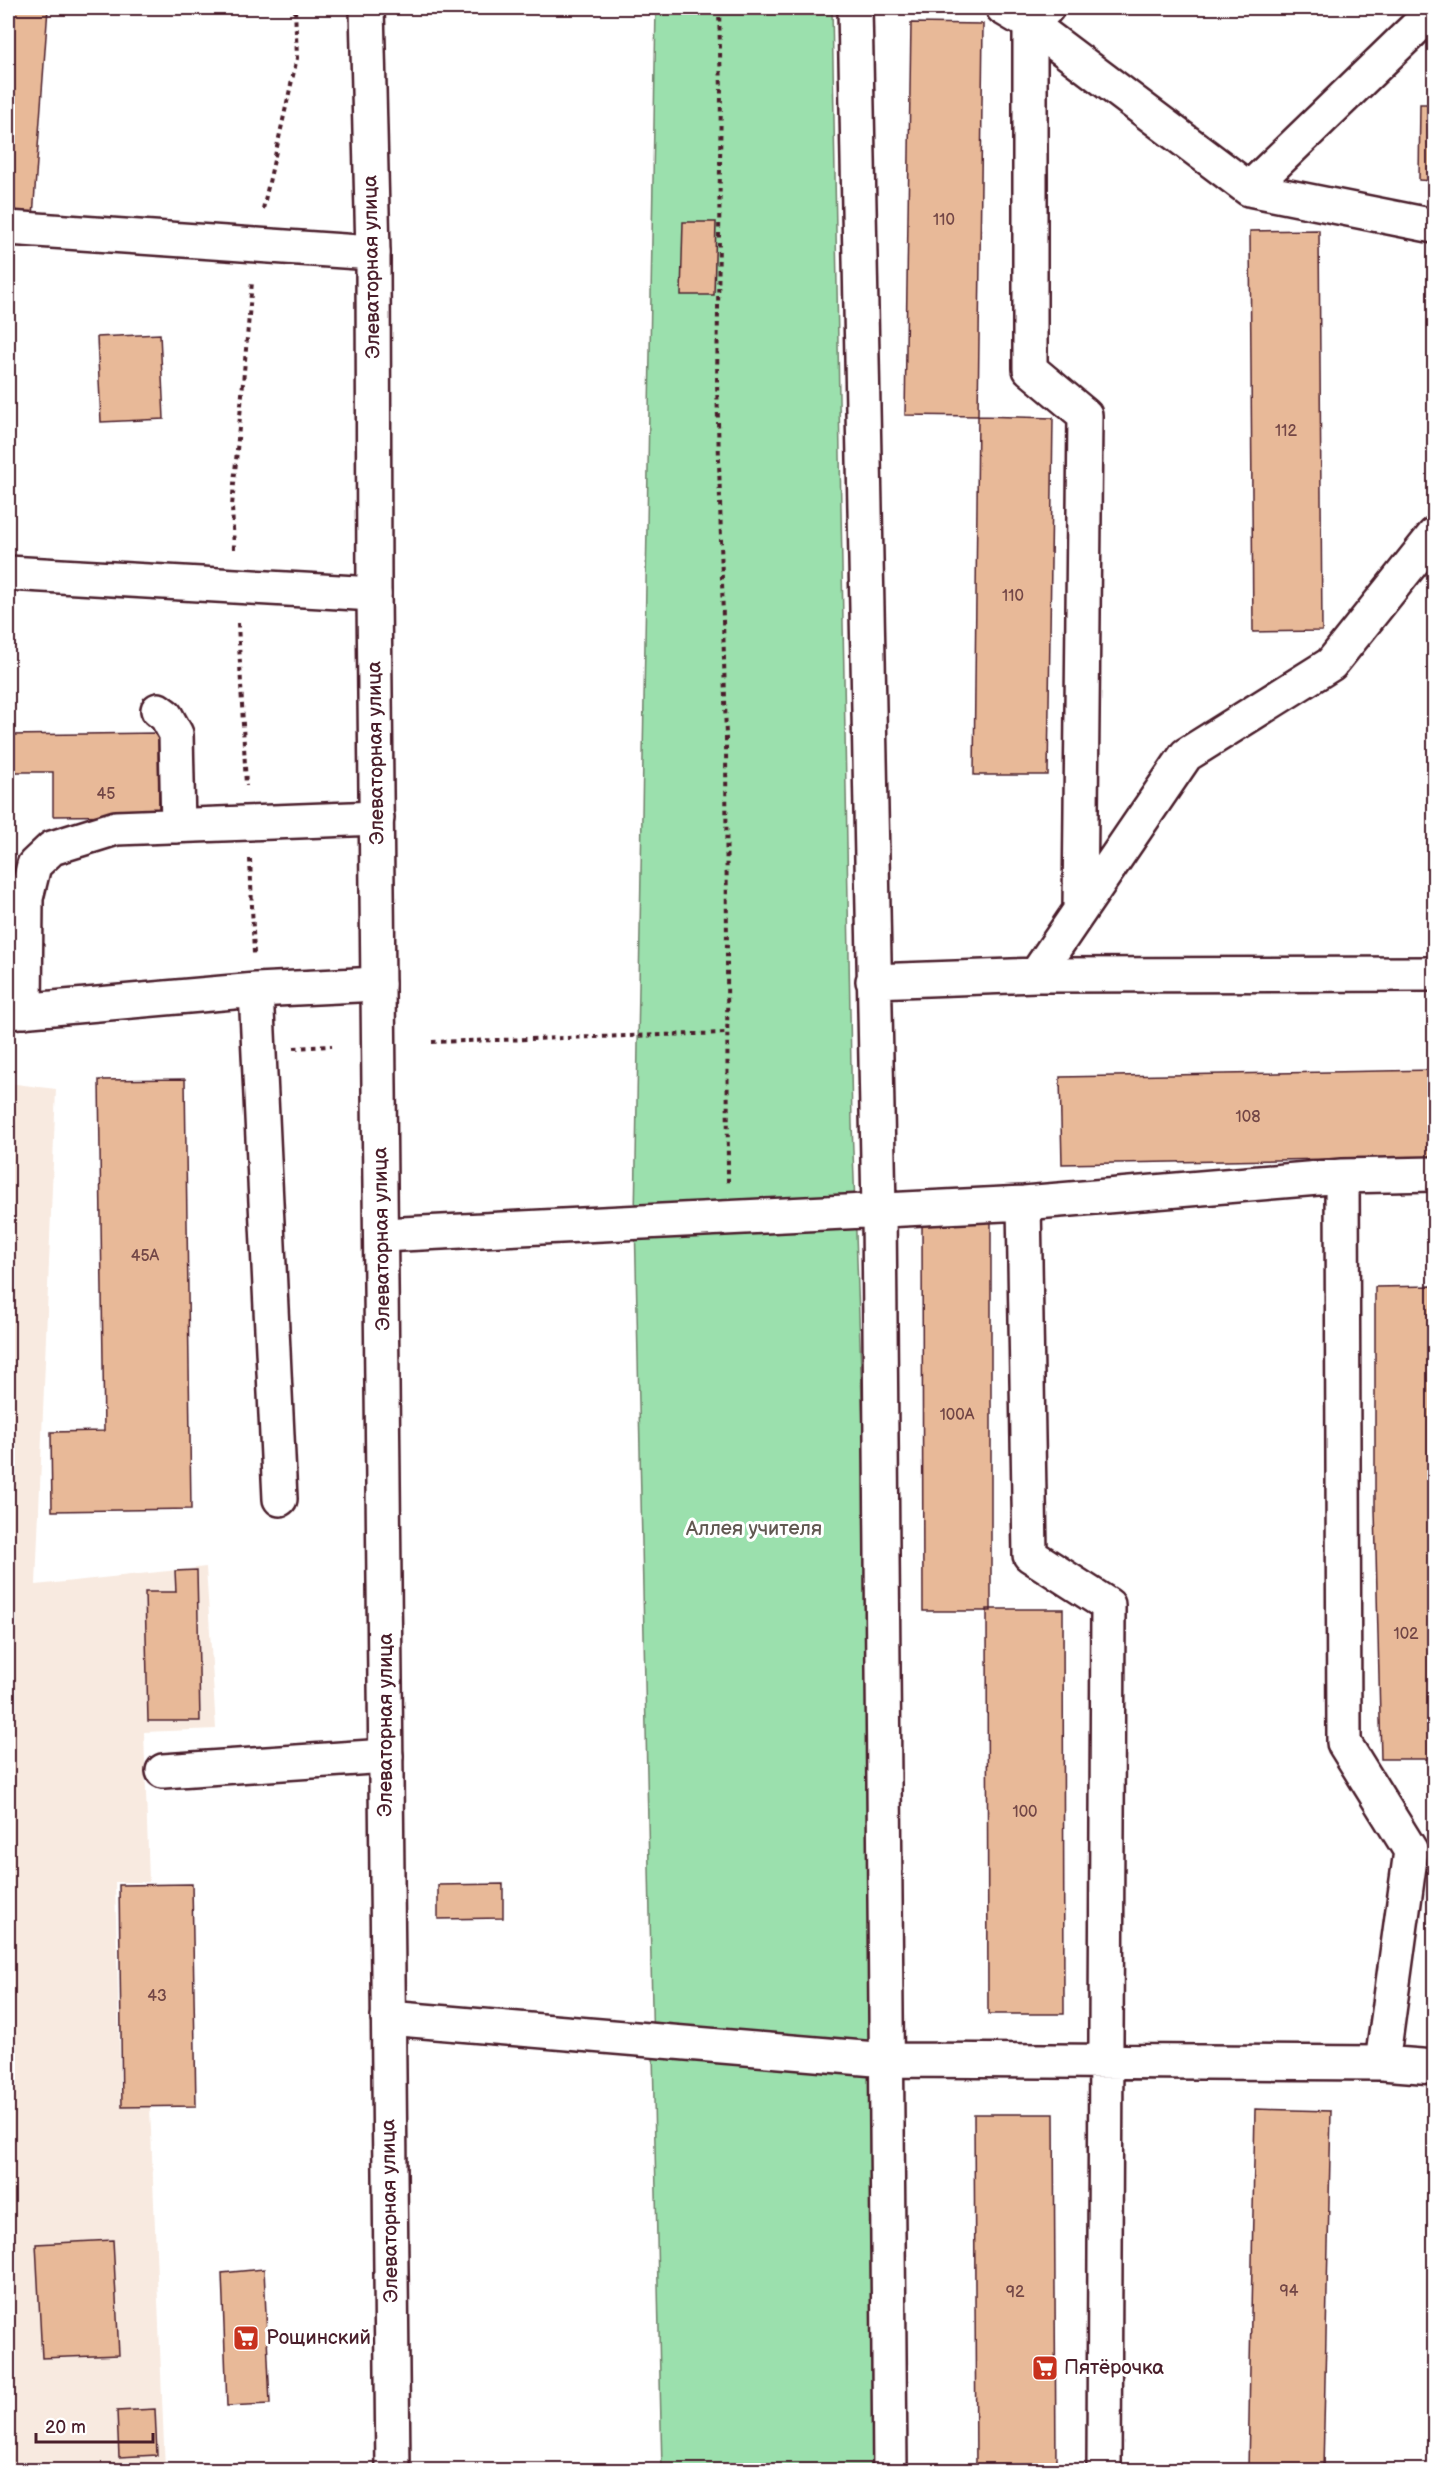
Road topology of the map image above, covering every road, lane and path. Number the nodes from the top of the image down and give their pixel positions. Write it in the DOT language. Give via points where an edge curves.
graph roads {
  1 [pos="295,8"];
  2 [pos="368,8"];
  3 [pos="719,8"];
  4 [pos="855,8"];
  5 [pos="1434,10"];
  6 [pos="1027,13"];
  7 [pos="1249,189"];
  8 [pos="1434,226"];
  9 [pos="8,228"];
  10 [pos="255,245"];
  11 [pos="373,253"];
  12 [pos="1434,535"];
  13 [pos="8,573"];
  14 [pos="236,586"];
  15 [pos="375,594"];
  16 [pos="158,710"];
  17 [pos="377,818"];
  18 [pos="248,823"];
  19 [pos="178,826"];
  20 [pos="1080,910"];
  21 [pos="1434,974"];
  22 [pos="1036,975"];
  23 [pos="873,981"];
  24 [pos="378,984"];
  25 [pos="256,990"];
  26 [pos="16,1012"];
  27 [pos="727,1033"];
  28 [pos="432,1042"];
  29 [pos="1434,1174"];
  30 [pos="1342,1176"];
  31 [pos="1024,1203"];
  32 [pos="879,1210"];
  33 [pos="728,1218"];
  34 [pos="382,1234"];
  35 [pos="280,1498"];
  36 [pos="386,1756"];
  37 [pos="163,1771"];
  38 [pos="388,2018"];
  39 [pos="1434,2045"];
  40 [pos="886,2060"];
  41 [pos="1106,2061"];
  42 [pos="1382,2063"];
  43 [pos="1434,2067"];
  44 [pos="393,2470"];
  45 [pos="890,2470"];
  46 [pos="1104,2470"];
  1 -- 10 [label="path" via="297,58"];
  2 -- 11 [label="main road, Элеваторная улица"];
  3 -- 27 [label="path" via="717,381 726,739"];
  4 -- 23 [label="main road"];
  5 -- 7 [label="main road"];
  6 -- 7 [label="main road"];
  6 -- 20 [label="main road" via="1030,369 1085,415"];
  7 -- 8 [label="main road"];
  9 -- 10 [label="main road"];
  10 -- 11 [label="main road"];
  10 -- 14 [label="path" via="232,506"];
  11 -- 15 [label="main road, Элеваторная улица"];
  12 -- 20 [label="main road" via="1331,664 1186,755"];
  13 -- 14 [label="main road"];
  14 -- 15 [label="main road"];
  14 -- 18 [label="path"];
  15 -- 17 [label="main road, Элеваторная улица"];
  16 -- 19 [label="main road" via="176,734"];
  17 -- 18 [label="main road"];
  17 -- 24 [label="main road, Элеваторная улица"];
  18 -- 19 [label="main road"];
  18 -- 25 [label="path"];
  19 -- 26 [label="main road" via="116,828 96,833 52,848 34,865 26,898"];
  20 -- 22 [label="main road"];
  21 -- 22 [label="main road"];
  22 -- 23 [label="main road"];
  23 -- 32 [label="main road"];
  24 -- 25 [label="main road"];
  24 -- 34 [label="main road, Элеваторная улица"];
  25 -- 26 [label="main road"];
  25 -- 35 [label="main road"];
  27 -- 28 [label="path"];
  27 -- 33 [label="path"];
  29 -- 30 [label="main road"];
  30 -- 31 [label="main road"];
  30 -- 42 [label="main road" via="1344,1743 1411,1851"];
  31 -- 32 [label="main road"];
  31 -- 41 [label="main road" via="1030,1556 1108,1605"];
  32 -- 33 [label="main road"];
  32 -- 40 [label="main road"];
  33 -- 34 [label="main road"];
  34 -- 36 [label="main road, Элеваторная улица"];
  36 -- 37 [label="main road"];
  36 -- 38 [label="main road, Элеваторная улица"];
  38 -- 40 [label="main road"];
  38 -- 44 [label="main road, Элеваторная улица"];
  39 -- 42 [label="main road"];
  40 -- 41 [label="main road"];
  40 -- 45 [label="main road"];
  41 -- 42 [label="main road"];
  41 -- 46 [label="main road"];
  42 -- 43 [label="main road"];
}
